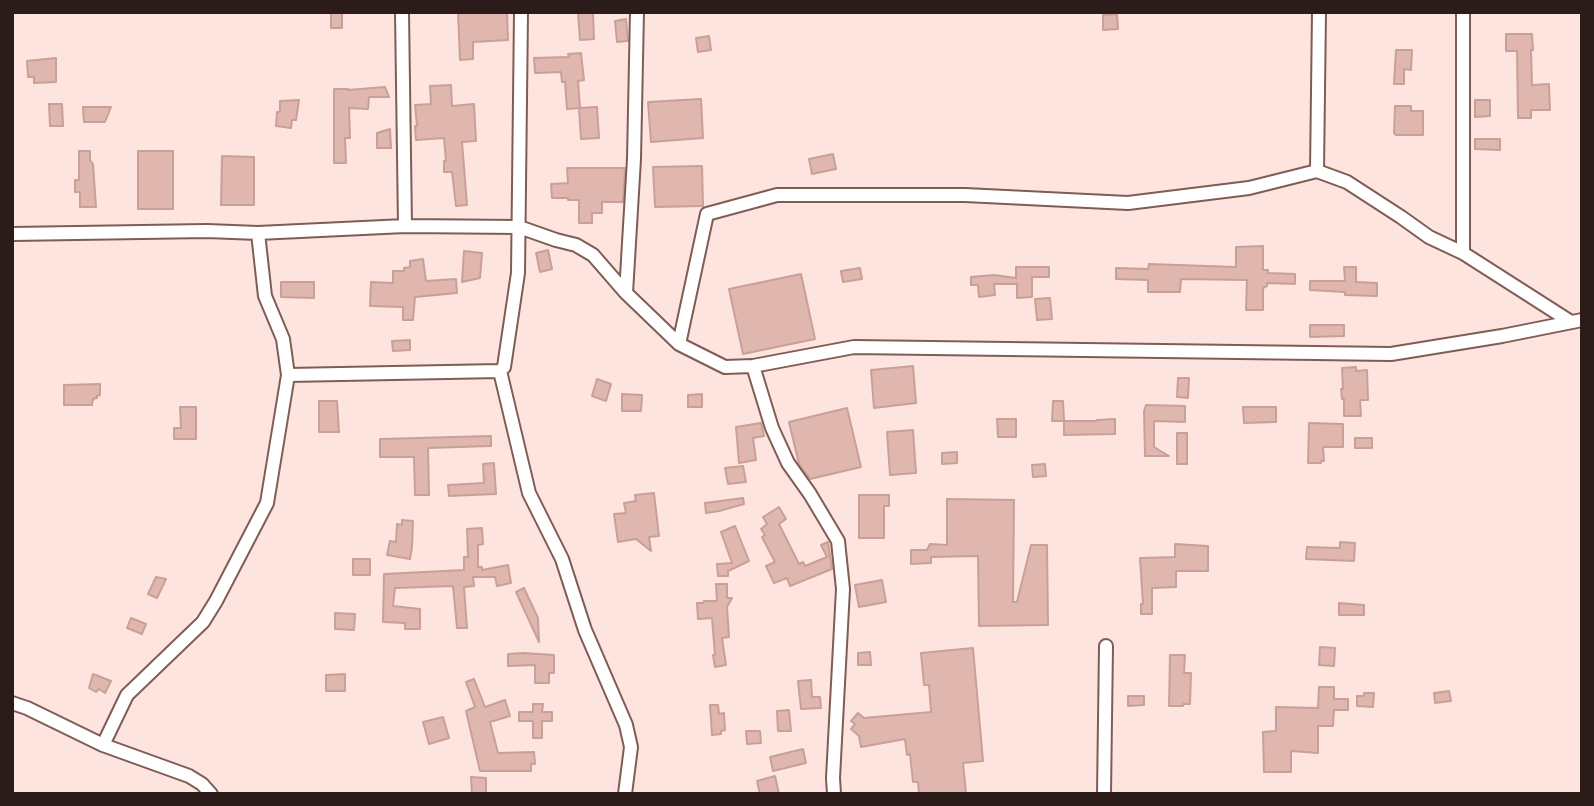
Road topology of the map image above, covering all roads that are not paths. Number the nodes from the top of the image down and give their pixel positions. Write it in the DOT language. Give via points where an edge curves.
graph roads {
  1 [pos="402,12"];
  2 [pos="521,12"];
  3 [pos="637,12"];
  4 [pos="1319,12"];
  5 [pos="1463,12"];
  6 [pos="1317,171"];
  7 [pos="405,226"];
  8 [pos="519,227"];
  9 [pos="258,233"];
  10 [pos="12,234"];
  11 [pos="1462,253"];
  12 [pos="626,293"];
  13 [pos="1577,321"];
  14 [pos="679,345"];
  15 [pos="753,366"];
  16 [pos="500,371"];
  17 [pos="288,375"];
  18 [pos="1106,646"];
  19 [pos="12,703"];
  20 [pos="103,745"];
  21 [pos="211,794"];
  22 [pos="625,794"];
  23 [pos="834,794"];
  24 [pos="1104,794"];
  1 -- 7 [label="street"];
  2 -- 8 [label="street"];
  3 -- 12 [label="street"];
  4 -- 6 [label="street"];
  5 -- 11 [label="street"];
  6 -- 11 [label="street" via="1347,183"];
  6 -- 14 [label="street" via="1249,188 1128,203 965,195 777,195 707,214"];
  7 -- 8 [label="street"];
  7 -- 9 [label="street"];
  8 -- 12 [label="street" via="593,255"];
  8 -- 16 [label="street" via="518,273"];
  9 -- 10 [label="street"];
  9 -- 17 [label="street" via="265,296 283,339"];
  11 -- 13 [label="street"];
  12 -- 14 [label="street"];
  13 -- 15 [label="street" via="1391,355 854,347"];
  14 -- 15 [label="street" via="720,365"];
  15 -- 23 [label="street" via="788,463 838,541 843,589"];
  16 -- 17 [label="street"];
  16 -- 22 [label="street" via="528,492 562,559 585,630 626,725 631,747"];
  17 -- 20 [label="street" via="267,503 203,622 127,695"];
  18 -- 24 [label="street"];
  19 -- 20 [label="street"];
  20 -- 21 [label="street" via="189,776"];
}
